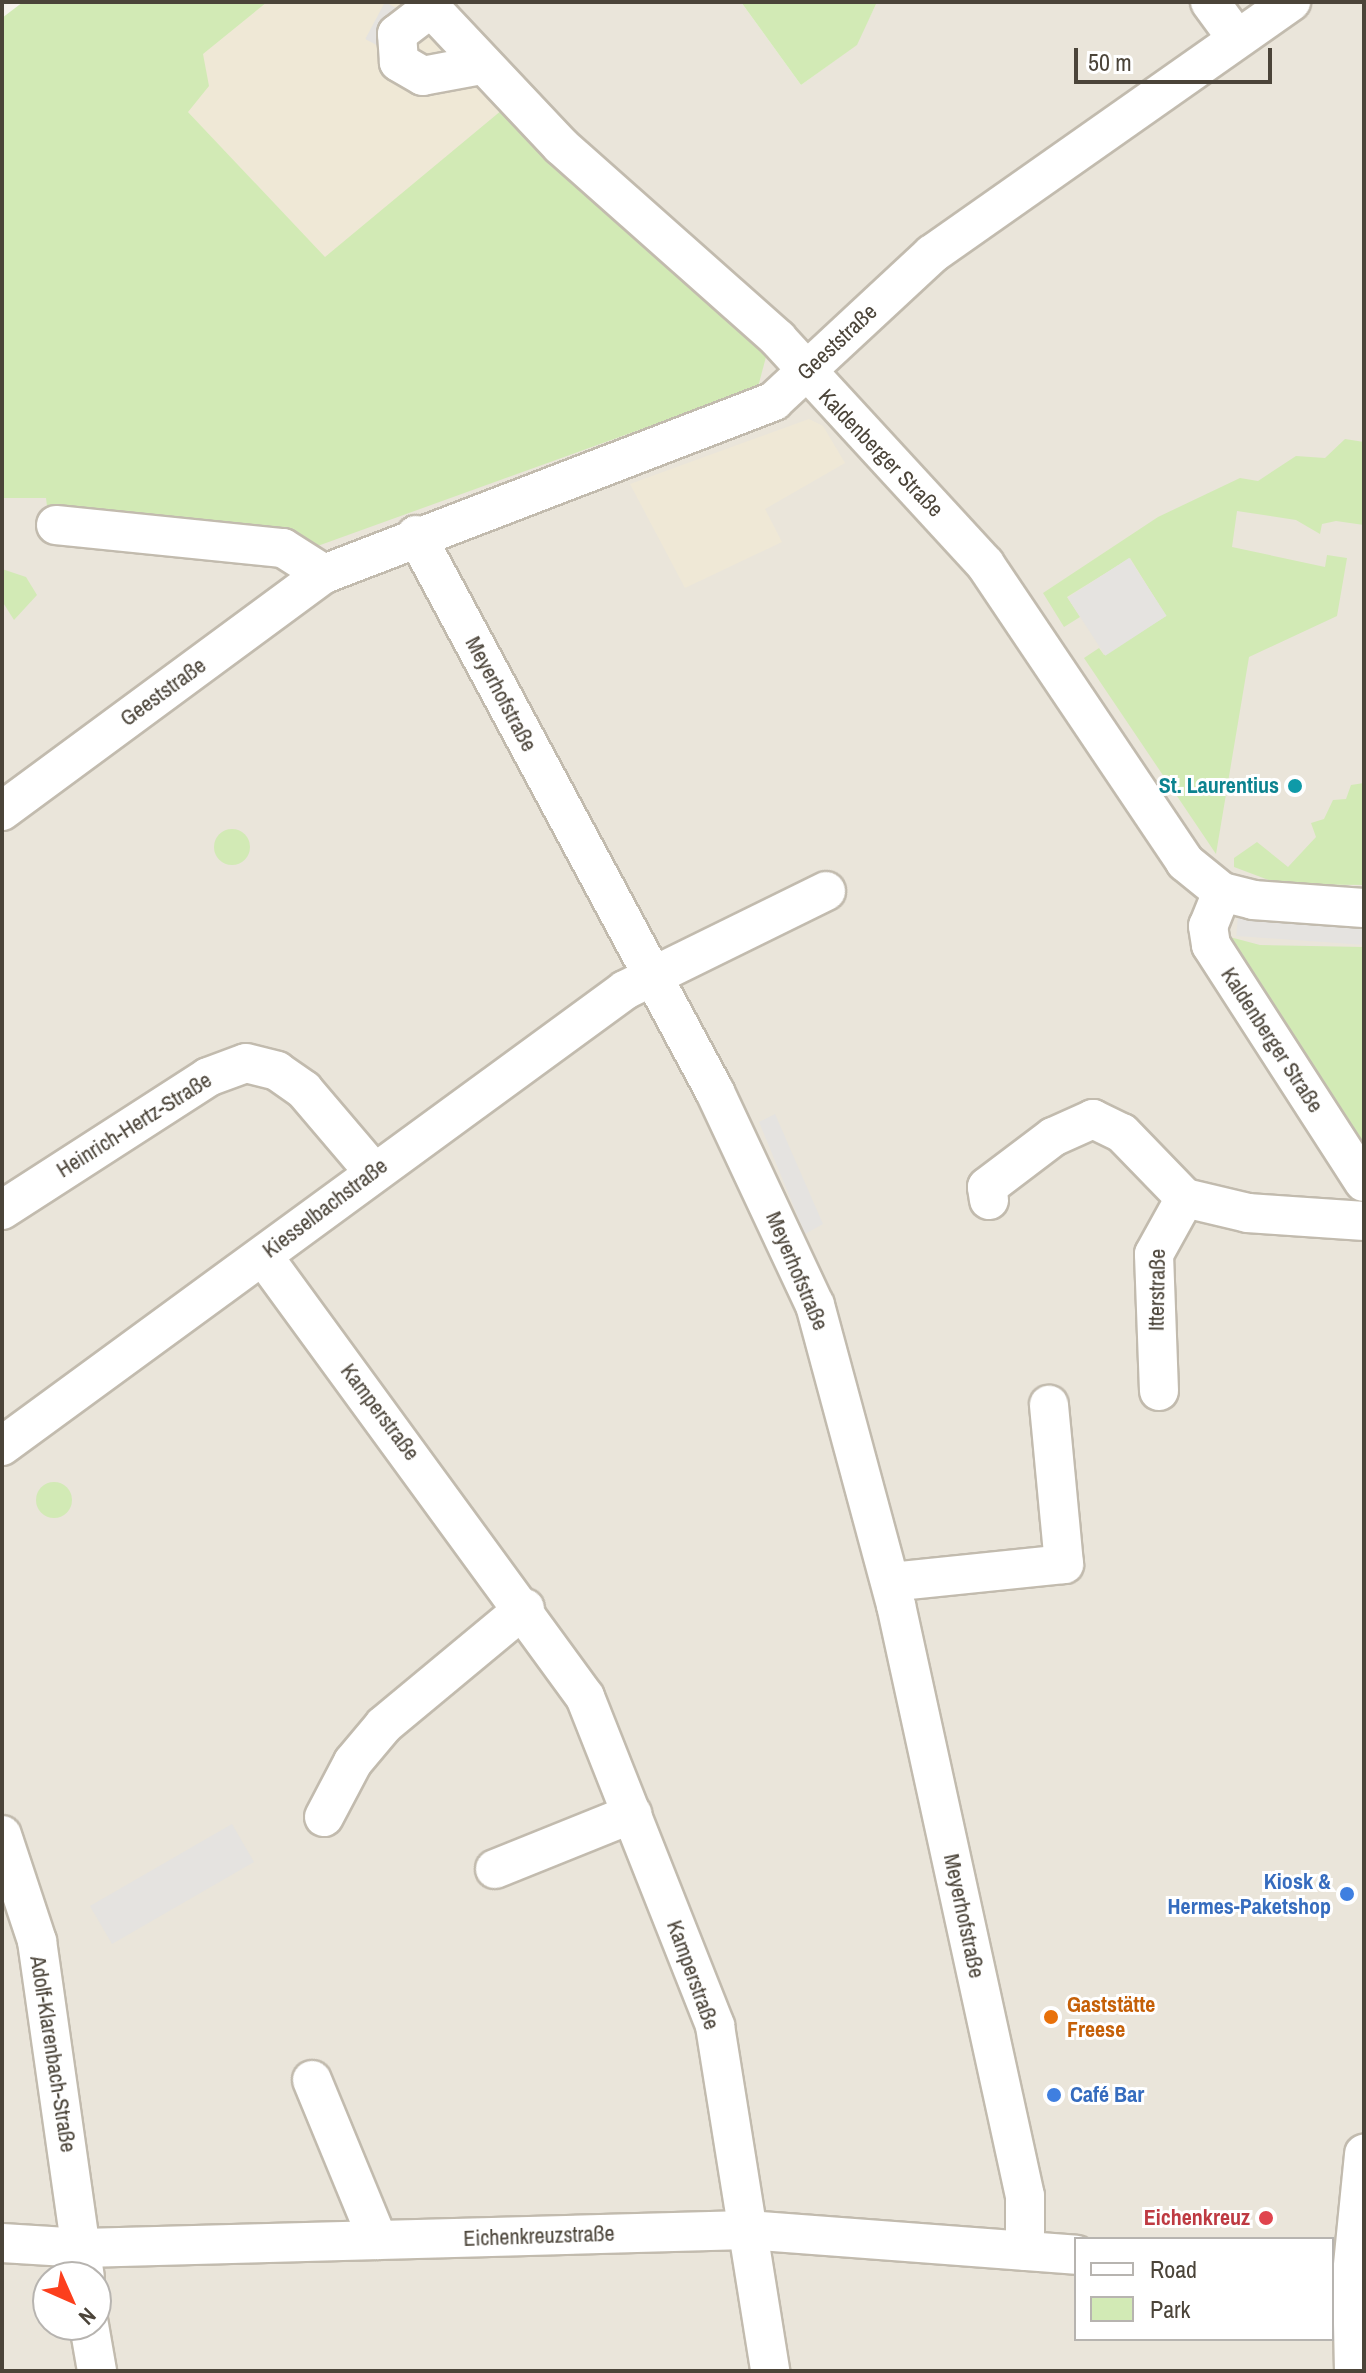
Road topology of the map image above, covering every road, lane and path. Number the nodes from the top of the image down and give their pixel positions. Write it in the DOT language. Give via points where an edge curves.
graph roads {
  1 [pos="1210,2"];
  2 [pos="1291,2"];
  3 [pos="428,5"];
  4 [pos="1235,36"];
  5 [pos="481,65"];
  6 [pos="805,372"];
  7 [pos="56,525"];
  8 [pos="416,535"];
  9 [pos="324,574"];
  10 [pos="2,811"];
  11 [pos="826,891"];
  12 [pos="1222,892"];
  13 [pos="1364,908"];
  14 [pos="654,979"];
  15 [pos="373,1171"];
  16 [pos="1364,1182"];
  17 [pos="1185,1198"];
  18 [pos="989,1200"];
  19 [pos="2,1210"];
  20 [pos="1364,1221"];
  21 [pos="263,1256"];
  22 [pos="1159,1391"];
  23 [pos="1049,1405"];
  24 [pos="2,1446"];
  25 [pos="891,1582"];
  26 [pos="525,1608"];
  27 [pos="632,1814"];
  28 [pos="324,1817"];
  29 [pos="2,1835"];
  30 [pos="495,1869"];
  31 [pos="312,2080"];
  32 [pos="1364,2154"];
  33 [pos="747,2230"];
  34 [pos="378,2240"];
  35 [pos="2,2243"];
  36 [pos="1025,2251"];
  37 [pos="1074,2255"];
  38 [pos="80,2261"];
  39 [pos="84,2261"];
  40 [pos="97,2261"];
  41 [pos="1349,2274"];
  42 [pos="92,2341"];
  43 [pos="97,2371"];
  44 [pos="770,2371"];
  45 [pos="1354,2371"];
  1 -- 4 [label="street"];
  2 -- 4 [label="street, Geeststraße"];
  3 -- 5 [label="street, Kaldenberger Straße"];
  3 -- 5 [label="street, Kaldenberger Straße" via="397,34 399,62 442,78"];
  4 -- 6 [label="street, Geeststraße" via="932,254"];
  5 -- 6 [label="street, Kaldenberger Straße"];
  6 -- 8 [label="street, Geeststraße" via="774,401"];
  6 -- 12 [label="street, Kaldenberger Straße" via="985,564 1167,841"];
  7 -- 9 [label="street" via="283,548"];
  8 -- 9 [label="street, Geeststraße"];
  8 -- 14 [label="street, Meyerhofstraße"];
  9 -- 10 [label="street, Geeststraße"];
  11 -- 14 [label="street"];
  12 -- 13 [label="street" via="1284,905"];
  12 -- 16 [label="street, Kaldenberger Straße" via="1208,926 1211,945"];
  14 -- 15 [label="street, Kiesselbachstraße" via="625,990"];
  14 -- 25 [label="street, Meyerhofstraße" via="815,1305"];
  15 -- 19 [label="street, Heinrich-Hertz-Straße" via="304,1090 277,1071 246,1063 208,1077"];
  15 -- 21 [label="street, Kiesselbachstraße"];
  17 -- 18 [label="street" via="1122,1133 1093,1119 1053,1137 987,1187"];
  17 -- 20 [label="street" via="1248,1213"];
  17 -- 22 [label="street, Itterstraße" via="1154,1254"];
  21 -- 24 [label="street, Kiesselbachstraße"];
  21 -- 26 [label="street, Kamperstraße"];
  23 -- 25 [label="street" via="1064,1564"];
  25 -- 36 [label="street, Meyerhofstraße" via="1025,2196"];
  26 -- 27 [label="street, Kamperstraße" via="585,1697"];
  26 -- 28 [label="street" via="384,1725 353,1762"];
  27 -- 30 [label="street"];
  27 -- 33 [label="street, Kamperstraße" via="715,2026"];
  29 -- 39 [label="street, Adolf-Klarenbach-Straße" via="37,1941"];
  31 -- 34 [label="street"];
  32 -- 41 [label="street"];
  33 -- 34 [label="street, Eichenkreuzstraße"];
  33 -- 36 [label="street, Eichenkreuzstraße"];
  33 -- 44 [label="street, Kamperstraße"];
  34 -- 40 [label="street, Eichenkreuzstraße"];
  35 -- 38 [label="street, Eichenkreuzstraße"];
  36 -- 37 [label="street, Eichenkreuzstraße"];
  41 -- 45 [label="street"];
  42 -- 43 [label="street"];
}
